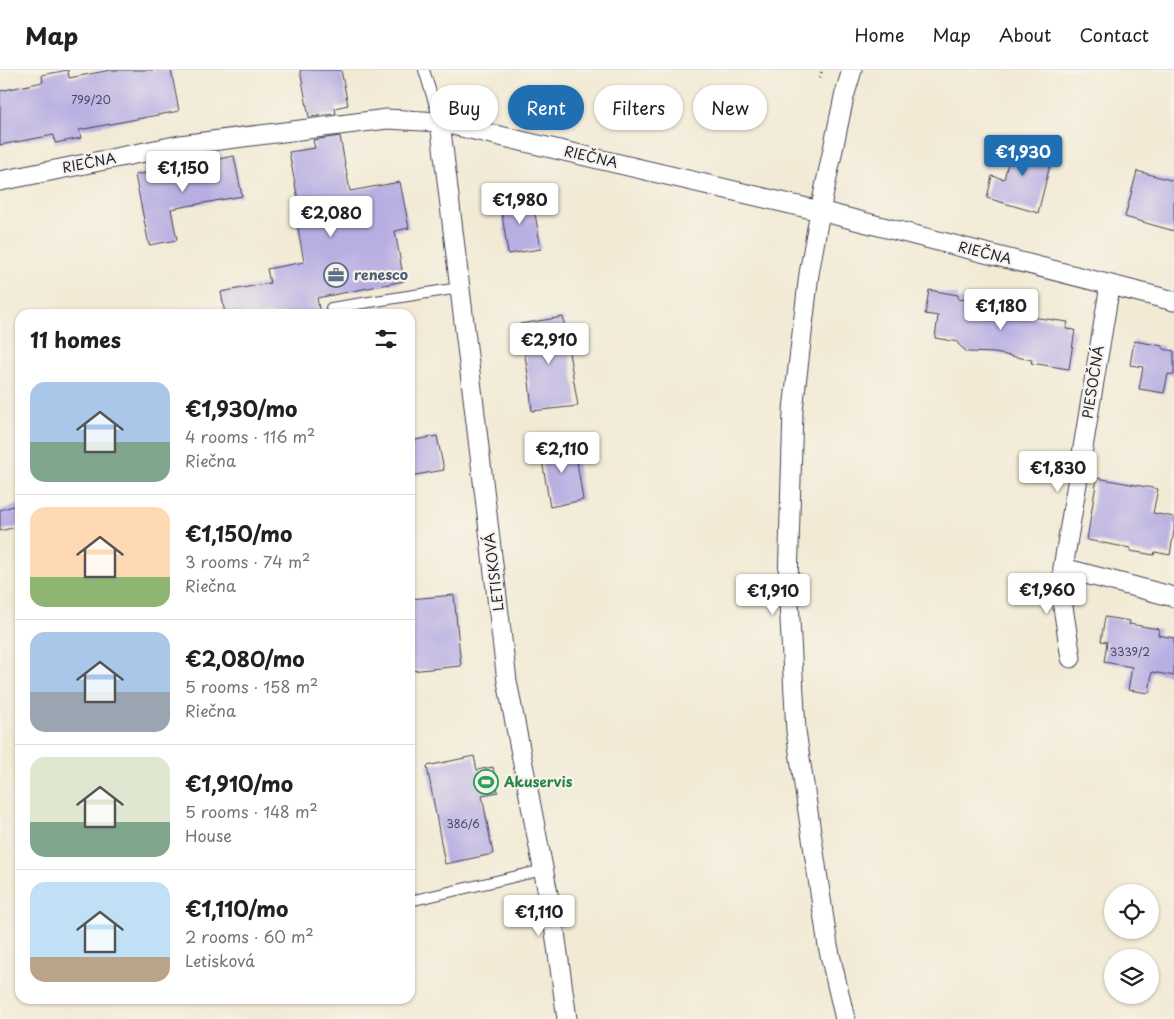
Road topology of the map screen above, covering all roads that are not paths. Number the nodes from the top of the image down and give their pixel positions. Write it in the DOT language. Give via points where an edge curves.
graph roads {
  1 [pos="424,70"];
  2 [pos="852,70"];
  3 [pos="430,90"];
  4 [pos="430,121"];
  5 [pos="441,130"];
  6 [pos="475,130"];
  7 [pos="0,181"];
  8 [pos="820,210"];
  9 [pos="1110,285"];
  10 [pos="459,288"];
  11 [pos="1174,301"];
  12 [pos="332,308"];
  13 [pos="1063,568"];
  14 [pos="1174,597"];
  15 [pos="1071,658"];
  16 [pos="544,870"];
  17 [pos="415,900"];
  18 [pos="567,1019"];
  19 [pos="845,1019"];
  1 -- 3 [label="lane"];
  2 -- 8 [label="street"];
  4 -- 7 [label="street, RIEČNA" via="387,118 180,145"];
  5 -- 10 [label="street, LETISKOVÁ"];
  6 -- 8 [label="street, RIEČNA"];
  8 -- 9 [label="street, RIEČNA"];
  8 -- 19 [label="street" via="793,410 788,583 796,731 828,946"];
  9 -- 11 [label="street, RIEČNA"];
  9 -- 13 [label="street, PIESOČNÁ"];
  10 -- 12 [label="lane"];
  10 -- 16 [label="street, LETISKOVÁ" via="507,681"];
  13 -- 14 [label="street"];
  13 -- 15 [label="street, PIESOČNÁ" via="1063,607"];
  16 -- 17 [label="lane"];
  16 -- 18 [label="street, LETISKOVÁ"];
}
